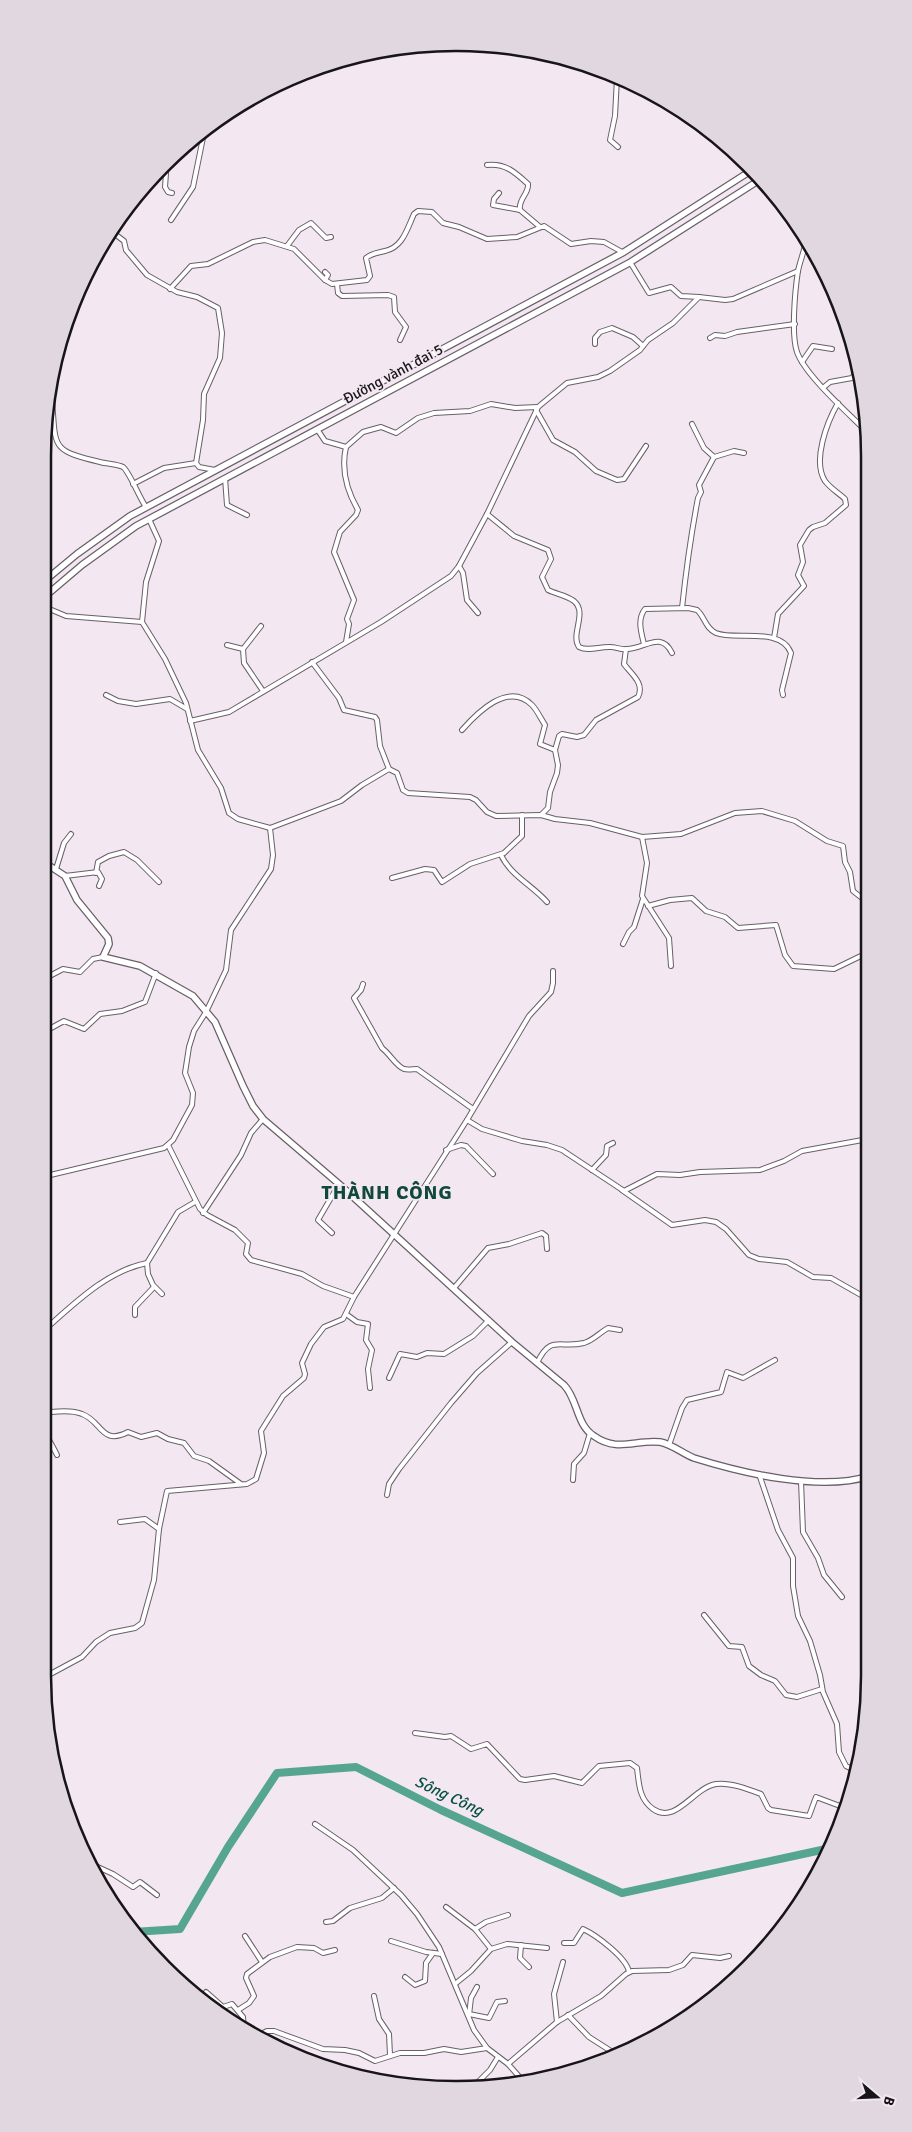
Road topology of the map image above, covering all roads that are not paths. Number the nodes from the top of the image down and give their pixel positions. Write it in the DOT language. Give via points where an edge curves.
graph roads {
  1 [pos="617,85"];
  2 [pos="202,141"];
  3 [pos="618,147"];
  4 [pos="486,164"];
  5 [pos="166,174"];
  6 [pos="746,174"];
  7 [pos="754,183"];
  8 [pos="172,193"];
  9 [pos="499,193"];
  10 [pos="520,210"];
  11 [pos="171,220"];
  12 [pos="540,227"];
  13 [pos="116,235"];
  14 [pos="331,237"];
  15 [pos="287,246"];
  16 [pos="804,249"];
  17 [pos="622,252"];
  18 [pos="630,262"];
  19 [pos="798,271"];
  20 [pos="325,272"];
  21 [pos="325,280"];
  22 [pos="337,284"];
  23 [pos="170,289"];
  24 [pos="699,297"];
  25 [pos="795,324"];
  26 [pos="710,338"];
  27 [pos="400,340"];
  28 [pos="595,344"];
  29 [pos="643,346"];
  30 [pos="832,349"];
  31 [pos="802,362"];
  32 [pos="853,376"];
  33 [pos="824,387"];
  34 [pos="838,404"];
  35 [pos="537,408"];
  36 [pos="53,418"];
  37 [pos="692,424"];
  38 [pos="859,425"];
  39 [pos="317,429"];
  40 [pos="646,446"];
  41 [pos="346,447"];
  42 [pos="744,452"];
  43 [pos="714,456"];
  44 [pos="196,463"];
  45 [pos="216,470"];
  46 [pos="225,478"];
  47 [pos="133,484"];
  48 [pos="146,507"];
  49 [pos="487,514"];
  50 [pos="247,515"];
  51 [pos="149,519"];
  52 [pos="459,566"];
  53 [pos="51,576"];
  54 [pos="51,591"];
  55 [pos="682,608"];
  56 [pos="51,610"];
  57 [pos="478,613"];
  58 [pos="142,622"];
  59 [pos="261,626"];
  60 [pos="774,638"];
  61 [pos="346,642"];
  62 [pos="644,644"];
  63 [pos="227,645"];
  64 [pos="243,649"];
  65 [pos="626,649"];
  66 [pos="672,653"];
  67 [pos="312,662"];
  68 [pos="264,691"];
  69 [pos="783,695"];
  70 [pos="106,696"];
  71 [pos="187,708"];
  72 [pos="190,721"];
  73 [pos="462,730"];
  74 [pos="555,750"];
  75 [pos="389,768"];
  76 [pos="522,815"];
  77 [pos="541,815"];
  78 [pos="270,828"];
  79 [pos="71,834"];
  80 [pos="642,837"];
  81 [pos="501,855"];
  82 [pos="51,867"];
  83 [pos="56,870"];
  84 [pos="96,873"];
  85 [pos="65,876"];
  86 [pos="392,878"];
  87 [pos="159,882"];
  88 [pos="98,886"];
  89 [pos="861,898"];
  90 [pos="644,899"];
  91 [pos="547,902"];
  92 [pos="648,906"];
  93 [pos="623,944"];
  94 [pos="861,956"];
  95 [pos="103,957"];
  96 [pos="671,966"];
  97 [pos="553,971"];
  98 [pos="156,974"];
  99 [pos="51,975"];
  100 [pos="363,984"];
  101 [pos="206,1012"];
  102 [pos="51,1028"];
  103 [pos="473,1109"];
  104 [pos="263,1119"];
  105 [pos="467,1120"];
  106 [pos="861,1140"];
  107 [pos="613,1143"];
  108 [pos="168,1145"];
  109 [pos="446,1150"];
  110 [pos="592,1170"];
  111 [pos="493,1174"];
  112 [pos="51,1175"];
  113 [pos="339,1184"];
  114 [pos="622,1190"];
  115 [pos="195,1202"];
  116 [pos="203,1213"];
  117 [pos="332,1233"];
  118 [pos="393,1233"];
  119 [pos="547,1249"];
  120 [pos="147,1263"];
  121 [pos="154,1287"];
  122 [pos="454,1288"];
  123 [pos="162,1294"];
  124 [pos="861,1295"];
  125 [pos="354,1297"];
  126 [pos="346,1314"];
  127 [pos="135,1315"];
  128 [pos="489,1320"];
  129 [pos="51,1324"];
  130 [pos="620,1330"];
  131 [pos="512,1342"];
  132 [pos="775,1360"];
  133 [pos="537,1363"];
  134 [pos="389,1378"];
  135 [pos="370,1388"];
  136 [pos="51,1412"];
  137 [pos="590,1433"];
  138 [pos="51,1444"];
  139 [pos="669,1445"];
  140 [pos="57,1455"];
  141 [pos="759,1474"];
  142 [pos="861,1478"];
  143 [pos="573,1480"];
  144 [pos="801,1481"];
  145 [pos="241,1484"];
  146 [pos="387,1495"];
  147 [pos="120,1522"];
  148 [pos="159,1530"];
  149 [pos="842,1597"];
  150 [pos="704,1615"];
  151 [pos="51,1674"];
  152 [pos="822,1689"];
  153 [pos="415,1733"];
  154 [pos="850,1768"];
  155 [pos="839,1805"];
  156 [pos="315,1824"];
  157 [pos="100,1868"];
  158 [pos="394,1888"];
  159 [pos="157,1895"];
  160 [pos="446,1907"];
  161 [pos="508,1915"];
  162 [pos="326,1922"];
  163 [pos="475,1930"];
  164 [pos="245,1936"];
  165 [pos="391,1942"];
  166 [pos="564,1943"];
  167 [pos="521,1945"];
  168 [pos="547,1948"];
  169 [pos="491,1949"];
  170 [pos="335,1950"];
  171 [pos="433,1954"];
  172 [pos="442,1954"];
  173 [pos="729,1956"];
  174 [pos="262,1962"];
  175 [pos="563,1962"];
  176 [pos="529,1967"];
  177 [pos="629,1972"];
  178 [pos="405,1977"];
  179 [pos="455,1984"];
  180 [pos="477,1987"];
  181 [pos="206,1992"];
  182 [pos="374,1996"];
  183 [pos="210,1997"];
  184 [pos="505,2001"];
  185 [pos="223,2007"];
  186 [pos="238,2010"];
  187 [pos="568,2015"];
  188 [pos="469,2016"];
  189 [pos="243,2020"];
  190 [pos="557,2022"];
  191 [pos="265,2033"];
  192 [pos="487,2048"];
  193 [pos="610,2050"];
  194 [pos="390,2054"];
  195 [pos="498,2057"];
  196 [pos="508,2064"];
  197 [pos="518,2076"];
  198 [pos="480,2080"];
  1 -- 3 [label="street" via="615,116 609,136"];
  2 -- 11 [label="street" via="193,187"];
  4 -- 10 [label="street" via="504,166 528,184"];
  5 -- 8 [label="street" via="165,187"];
  6 -- 17 [label="main road, Đường vành đai 5"];
  7 -- 18 [label="main road, Đường vành đai 5"];
  9 -- 10 [label="street" via="493,205"];
  10 -- 12 [label="street"];
  12 -- 17 [label="street" via="546,227 571,244 604,242"];
  12 -- 22 [label="street" via="517,237 487,239 443,223 432,212 418,211 398,246 366,258 369,279"];
  13 -- 23 [label="street" via="124,241 126,250 144,272"];
  14 -- 15 [label="street" via="326,238 311,223 299,230"];
  15 -- 21 [label="street"];
  15 -- 23 [label="street" via="265,240 253,242 208,264 191,266"];
  16 -- 19 [label="street"];
  17 -- 45 [label="main road, Đường vành đai 5"];
  18 -- 24 [label="street" via="649,293 671,287 678,296"];
  18 -- 39 [label="main road, Đường vành đai 5"];
  19 -- 24 [label="street" via="733,299"];
  19 -- 25 [label="street"];
  20 -- 21 [label="street" via="328,275"];
  21 -- 22 [label="street"];
  22 -- 27 [label="street" via="338,293 342,296 394,297 395,312 406,326"];
  23 -- 44 [label="street" via="216,307 222,330 218,363 204,394"];
  24 -- 29 [label="street"];
  25 -- 26 [label="street"];
  25 -- 31 [label="street" via="795,342"];
  28 -- 29 [label="street" via="600,332 612,328 633,337"];
  29 -- 35 [label="street" via="604,375 567,383"];
  30 -- 31 [label="street" via="813,346"];
  31 -- 33 [label="street"];
  32 -- 33 [label="street" via="830,382"];
  33 -- 34 [label="street"];
  34 -- 38 [label="street"];
  34 -- 60 [label="street" via="820,454 824,478 845,499 846,505 825,523 811,528 801,543 803,562 798,575 804,586 778,614"];
  35 -- 40 [label="street" via="553,440 575,452 596,471 617,480 624,479"];
  35 -- 41 [label="street" via="491,404 470,411 434,413 418,418 396,433 381,427 363,432"];
  35 -- 49 [label="street"];
  36 -- 47 [label="street" via="59,448 123,467"];
  37 -- 43 [label="street" via="704,448"];
  39 -- 41 [label="street" via="325,441"];
  39 -- 46 [label="main road, Đường vành đai 5"];
  41 -- 61 [label="street" via="344,470 348,489 358,510 340,532 334,552 354,600 347,619"];
  42 -- 43 [label="street"];
  43 -- 55 [label="street" via="699,485 702,491 698,498"];
  44 -- 45 [label="street" via="199,467"];
  44 -- 47 [label="street" via="164,468"];
  45 -- 48 [label="main road, Đường vành đai 5"];
  46 -- 50 [label="street" via="227,505"];
  46 -- 51 [label="main road, Đường vành đai 5"];
  47 -- 48 [label="street"];
  48 -- 53 [label="main road, Đường vành đai 5"];
  49 -- 52 [label="street"];
  49 -- 65 [label="street" via="514,536 548,550 551,559 542,577 548,590 576,604 579,647"];
  51 -- 54 [label="main road, Đường vành đai 5" via="82,565"];
  51 -- 58 [label="street" via="158,540 147,578"];
  52 -- 57 [label="street" via="467,600"];
  52 -- 61 [label="street" via="447,579"];
  55 -- 60 [label="street" via="697,610 710,630 718,634"];
  55 -- 62 [label="street" via="645,609 640,624"];
  56 -- 58 [label="street" via="66,616"];
  58 -- 71 [label="street" via="165,659"];
  59 -- 64 [label="street"];
  60 -- 69 [label="street" via="791,653"];
  61 -- 67 [label="street"];
  62 -- 65 [label="street"];
  62 -- 66 [label="street" via="662,642"];
  63 -- 64 [label="street"];
  64 -- 68 [label="street" via="244,663"];
  65 -- 74 [label="street" via="624,664 637,680 638,697 596,720 584,735 560,735"];
  67 -- 68 [label="street"];
  67 -- 75 [label="street" via="344,710 375,717 380,746"];
  68 -- 72 [label="street" via="224,714"];
  70 -- 71 [label="street" via="136,704 170,700"];
  71 -- 72 [label="street"];
  72 -- 78 [label="street" via="198,750 221,788 229,813 238,819"];
  73 -- 74 [label="street" via="495,700 510,696 533,706 544,725 540,744"];
  74 -- 77 [label="street" via="557,773 548,808"];
  75 -- 76 [label="street" via="395,770 403,790 408,793 470,797 491,814"];
  75 -- 78 [label="street" via="341,801"];
  76 -- 77 [label="street"];
  76 -- 81 [label="street" via="522,836"];
  77 -- 80 [label="street" via="590,822"];
  78 -- 101 [label="street" via="271,870 231,930 226,970"];
  79 -- 83 [label="street" via="64,843"];
  80 -- 89 [label="street" via="686,833 735,812 754,810 770,813 799,822 827,841 843,846 852,891"];
  80 -- 90 [label="street" via="647,863 641,892"];
  81 -- 86 [label="street" via="470,864 442,882 434,870 428,869"];
  81 -- 91 [label="street" via="514,874"];
  82 -- 83 [label="main road"];
  83 -- 85 [label="main road"];
  84 -- 85 [label="street"];
  84 -- 87 [label="street" via="98,862 124,852"];
  84 -- 88 [label="street" via="102,879"];
  85 -- 95 [label="main road" via="79,902 109,941"];
  90 -- 92 [label="street"];
  90 -- 93 [label="street" via="634,927"];
  92 -- 94 [label="street" via="692,898 706,911 725,916 738,928 776,925 785,955 793,966 834,969"];
  92 -- 96 [label="street" via="668,938"];
  95 -- 98 [label="main road" via="136,964"];
  95 -- 99 [label="street" via="93,959 80,972 63,969"];
  97 -- 103 [label="street" via="554,983 550,992 529,1016"];
  98 -- 101 [label="main road" via="190,993"];
  98 -- 102 [label="street" via="142,1004 100,1014 84,1029 64,1021"];
  100 -- 103 [label="street" via="354,998 382,1048 400,1067 417,1069"];
  101 -- 104 [label="main road" via="216,1025 243,1086"];
  101 -- 108 [label="street" via="191,1038 185,1068 194,1094 193,1101"];
  103 -- 105 [label="street"];
  104 -- 113 [label="main road"];
  104 -- 116 [label="street" via="251,1133 241,1156"];
  105 -- 109 [label="street"];
  105 -- 110 [label="street" via="482,1129 558,1148"];
  106 -- 114 [label="street" via="802,1151 760,1170 680,1176 657,1174"];
  107 -- 110 [label="street" via="607,1146 606,1155"];
  108 -- 112 [label="street"];
  108 -- 115 [label="street"];
  109 -- 111 [label="street" via="466,1146"];
  109 -- 118 [label="street"];
  110 -- 114 [label="street"];
  113 -- 117 [label="street" via="318,1220"];
  113 -- 118 [label="main road"];
  114 -- 124 [label="street" via="672,1225 705,1220 716,1222 749,1255 787,1262 813,1277 831,1278"];
  115 -- 116 [label="street"];
  115 -- 120 [label="street" via="178,1212"];
  116 -- 125 [label="street" via="239,1233 248,1243 246,1254 252,1260 302,1274"];
  118 -- 122 [label="main road"];
  118 -- 125 [label="street"];
  119 -- 122 [label="street" via="546,1236 542,1233 509,1244 491,1246"];
  120 -- 121 [label="street"];
  120 -- 129 [label="street" via="105,1281"];
  121 -- 123 [label="street"];
  121 -- 127 [label="street" via="135,1307"];
  122 -- 128 [label="main road"];
  125 -- 126 [label="street"];
  126 -- 135 [label="street" via="357,1322 368,1324 366,1340 372,1350 368,1369"];
  126 -- 145 [label="street" via="341,1321 325,1326 312,1342 302,1363 304,1378 282,1396 261,1431 264,1453 259,1475 254,1481"];
  128 -- 131 [label="main road"];
  128 -- 134 [label="street" via="473,1336 444,1354 427,1353 417,1357 400,1354"];
  130 -- 133 [label="street" via="608,1328 582,1343 550,1346 542,1352"];
  131 -- 133 [label="main road"];
  131 -- 146 [label="street" via="477,1373 451,1403 399,1469 389,1484"];
  132 -- 139 [label="street" via="743,1378 727,1372 721,1392 688,1400"];
  133 -- 137 [label="main road" via="568,1389 583,1425"];
  136 -- 145 [label="street" via="80,1413 110,1436 128,1432 142,1437 156,1433 168,1440 182,1442 194,1456 209,1460"];
  137 -- 139 [label="main road" via="602,1441 618,1445 656,1442"];
  137 -- 143 [label="street" via="584,1453 574,1464"];
  138 -- 140 [label="street"];
  139 -- 141 [label="main road" via="692,1457"];
  141 -- 144 [label="main road"];
  141 -- 152 [label="street" via="778,1530 793,1558 798,1616 810,1641"];
  142 -- 144 [label="main road" via="834,1483"];
  144 -- 149 [label="street" via="803,1532 824,1575"];
  145 -- 148 [label="street" via="169,1490"];
  147 -- 148 [label="street" via="145,1519"];
  148 -- 151 [label="street" via="154,1580 142,1624 110,1633 82,1657"];
  150 -- 152 [label="street" via="729,1646 742,1647 750,1666 775,1681 786,1695 797,1697"];
  152 -- 154 [label="street" via="837,1724 839,1752"];
  153 -- 155 [label="street" via="451,1736 471,1749 487,1744 520,1779 525,1780 554,1776 582,1783 599,1766 630,1763 637,1768 641,1795 663,1814 670,1814 699,1792 718,1784 761,1794 772,1810 809,1816 816,1797"];
  156 -- 158 [label="street" via="353,1850"];
  157 -- 159 [label="street" via="133,1887 140,1882"];
  158 -- 162 [label="street" via="382,1898 350,1908 333,1921"];
  158 -- 172 [label="street" via="417,1914"];
  160 -- 163 [label="street"];
  161 -- 163 [label="street" via="485,1922"];
  163 -- 169 [label="street"];
  164 -- 174 [label="street"];
  165 -- 171 [label="street"];
  166 -- 177 [label="street" via="574,1943 583,1929 597,1935 615,1950"];
  167 -- 168 [label="street"];
  167 -- 169 [label="street" via="507,1944"];
  167 -- 176 [label="street" via="520,1958"];
  169 -- 179 [label="street"];
  170 -- 174 [label="street" via="322,1953 314,1948 297,1947"];
  171 -- 172 [label="street"];
  171 -- 178 [label="street" via="426,1963 425,1981 415,1985"];
  172 -- 179 [label="street"];
  173 -- 177 [label="street" via="692,1955 683,1965 669,1970"];
  174 -- 186 [label="street" via="246,1974 254,1996 250,2003"];
  175 -- 190 [label="street" via="554,1994"];
  177 -- 187 [label="street" via="601,1996"];
  179 -- 188 [label="street"];
  180 -- 188 [label="street" via="471,1998"];
  181 -- 183 [label="street"];
  182 -- 194 [label="street" via="379,2019 389,2034"];
  184 -- 188 [label="street" via="497,2002 488,2018"];
  185 -- 186 [label="street" via="230,2004"];
  186 -- 189 [label="street"];
  187 -- 190 [label="street"];
  187 -- 193 [label="street" via="589,2037"];
  188 -- 192 [label="street"];
  190 -- 196 [label="street"];
  191 -- 194 [label="street" via="271,2030 323,2049 359,2053 372,2060"];
  192 -- 194 [label="street"];
  192 -- 195 [label="street"];
  195 -- 196 [label="street"];
  195 -- 198 [label="street"];
  196 -- 197 [label="street"];
}
